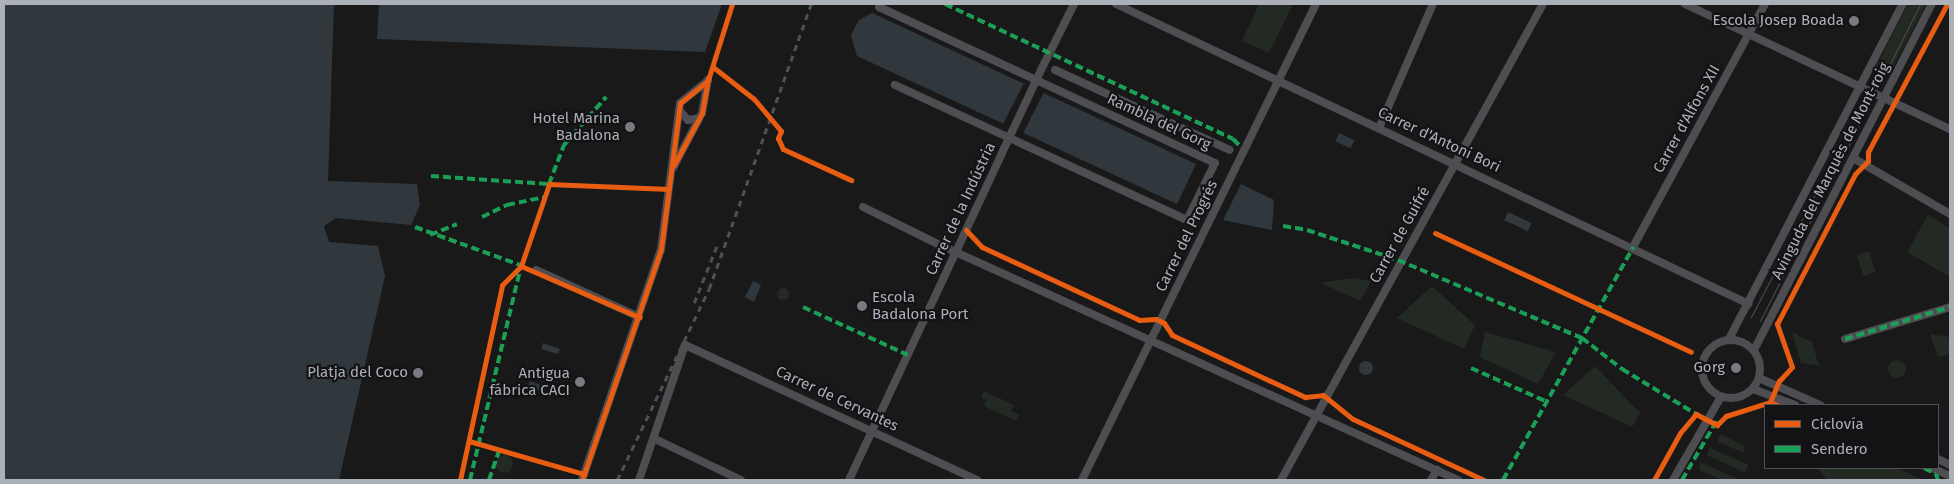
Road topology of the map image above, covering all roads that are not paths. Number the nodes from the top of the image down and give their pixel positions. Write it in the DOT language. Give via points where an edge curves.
graph roads {
  1 [pos="1074,4"];
  2 [pos="1116,4"];
  3 [pos="1316,4"];
  4 [pos="1433,4"];
  5 [pos="1543,4"];
  6 [pos="1686,4"];
  7 [pos="1765,4"];
  8 [pos="1903,4"];
  9 [pos="1932,4"];
  10 [pos="879,7"];
  11 [pos="1749,34"];
  12 [pos="1055,70"];
  13 [pos="1278,82"];
  14 [pos="895,85"];
  15 [pos="1861,86"];
  16 [pos="684,97"];
  17 [pos="1884,98"];
  18 [pos="702,102"];
  19 [pos="679,110"];
  20 [pos="700,118"];
  21 [pos="1379,128"];
  22 [pos="1950,129"];
  23 [pos="1230,150"];
  24 [pos="1853,158"];
  25 [pos="1456,163"];
  26 [pos="671,172"];
  27 [pos="863,207"];
  28 [pos="1950,214"];
  29 [pos="1633,247"];
  30 [pos="956,252"];
  31 [pos="536,270"];
  32 [pos="1749,304"];
  33 [pos="1950,307"];
  34 [pos="639,317"];
  35 [pos="1729,339"];
  36 [pos="1845,339"];
  37 [pos="1152,340"];
  38 [pos="1754,350"];
  39 [pos="1759,378"];
  40 [pos="1753,389"];
  41 [pos="1722,397"];
  42 [pos="1792,404"];
  43 [pos="1818,404"];
  44 [pos="1317,416"];
  45 [pos="872,430"];
  46 [pos="655,439"];
  47 [pos="1934,469"];
  48 [pos="1438,470"];
  49 [pos="1950,476"];
  50 [pos="582,480"];
  51 [pos="639,480"];
  52 [pos="741,480"];
  53 [pos="848,480"];
  54 [pos="977,480"];
  55 [pos="1082,480"];
  56 [pos="1281,480"];
  57 [pos="1431,480"];
  58 [pos="1458,480"];
  59 [pos="1673,480"];
  1 -- 30 [label="street, Carrer de la Indústria, bridge"];
  2 -- 13 [label="street, Carrer d'Antoni Bori"];
  3 -- 13 [label="street, Carrer del Progrés"];
  4 -- 21 [label="street"];
  5 -- 25 [label="street, Carrer de Guifré"];
  6 -- 11 [label="street"];
  7 -- 11 [label="street, Carrer d'Alfons XII"];
  8 -- 15 [label="street, Avinguda del Marquès de Mont-roig"];
  9 -- 17 [label="street, Avinguda del Marquès de Mont-roig"];
  10 -- 14 [label="street, Rambla del Gorg" via="1215,163 1187,220"];
  11 -- 15 [label="street"];
  11 -- 29 [label="street, Carrer d'Alfons XII"];
  12 -- 23 [label="street"];
  13 -- 21 [label="street, Carrer d'Antoni Bori"];
  13 -- 37 [label="street, Carrer del Progrés"];
  15 -- 17 [label="street"];
  15 -- 32 [label="street, Avinguda del Marquès de Mont-roig"];
  16 -- 18 [label="street" via="694,96"];
  16 -- 18 [label="street" via="708,80"];
  16 -- 19 [label="street"];
  17 -- 22 [label="street"];
  17 -- 24 [label="street, Avinguda del Marquès de Mont-roig"];
  18 -- 20 [label="street"];
  19 -- 20 [label="street" via="688,120"];
  19 -- 26 [label="street"];
  20 -- 26 [label="street"];
  21 -- 25 [label="street, Carrer d'Antoni Bori"];
  24 -- 28 [label="street"];
  24 -- 38 [label="street, Avinguda del Marquès de Mont-roig"];
  25 -- 29 [label="street, Carrer d'Antoni Bori"];
  25 -- 44 [label="street, Carrer de Guifré"];
  26 -- 34 [label="street" via="661,249"];
  27 -- 30 [label="street"];
  29 -- 32 [label="street, Carrer d'Antoni Bori"];
  30 -- 37 [label="street"];
  30 -- 45 [label="street, Carrer de la Indústria"];
  31 -- 34 [label="street"];
  32 -- 35 [label="street, Avinguda del Marquès de Mont-roig"];
  33 -- 36 [label="street"];
  34 -- 50 [label="street"];
  35 -- 38 [label="street" via="1744,342"];
  35 -- 41 [label="street" via="1711,347 1702,365 1707,386"];
  37 -- 44 [label="street"];
  37 -- 55 [label="street, Carrer del Progrés"];
  38 -- 39 [label="street" via="1760,363"];
  39 -- 40 [label="street"];
  39 -- 43 [label="street"];
  40 -- 41 [label="street" via="1739,397"];
  40 -- 42 [label="street"];
  41 -- 59 [label="street"];
  44 -- 48 [label="street"];
  44 -- 56 [label="street, Carrer de Guifré"];
  45 -- 46 [label="street, Carrer de Cervantes" via="686,345"];
  45 -- 53 [label="street, Carrer de la Indústria"];
  45 -- 54 [label="street, Carrer de Cervantes"];
  46 -- 51 [label="street"];
  46 -- 52 [label="street"];
  47 -- 49 [label="street"];
  48 -- 57 [label="street"];
  48 -- 58 [label="street"];
}
